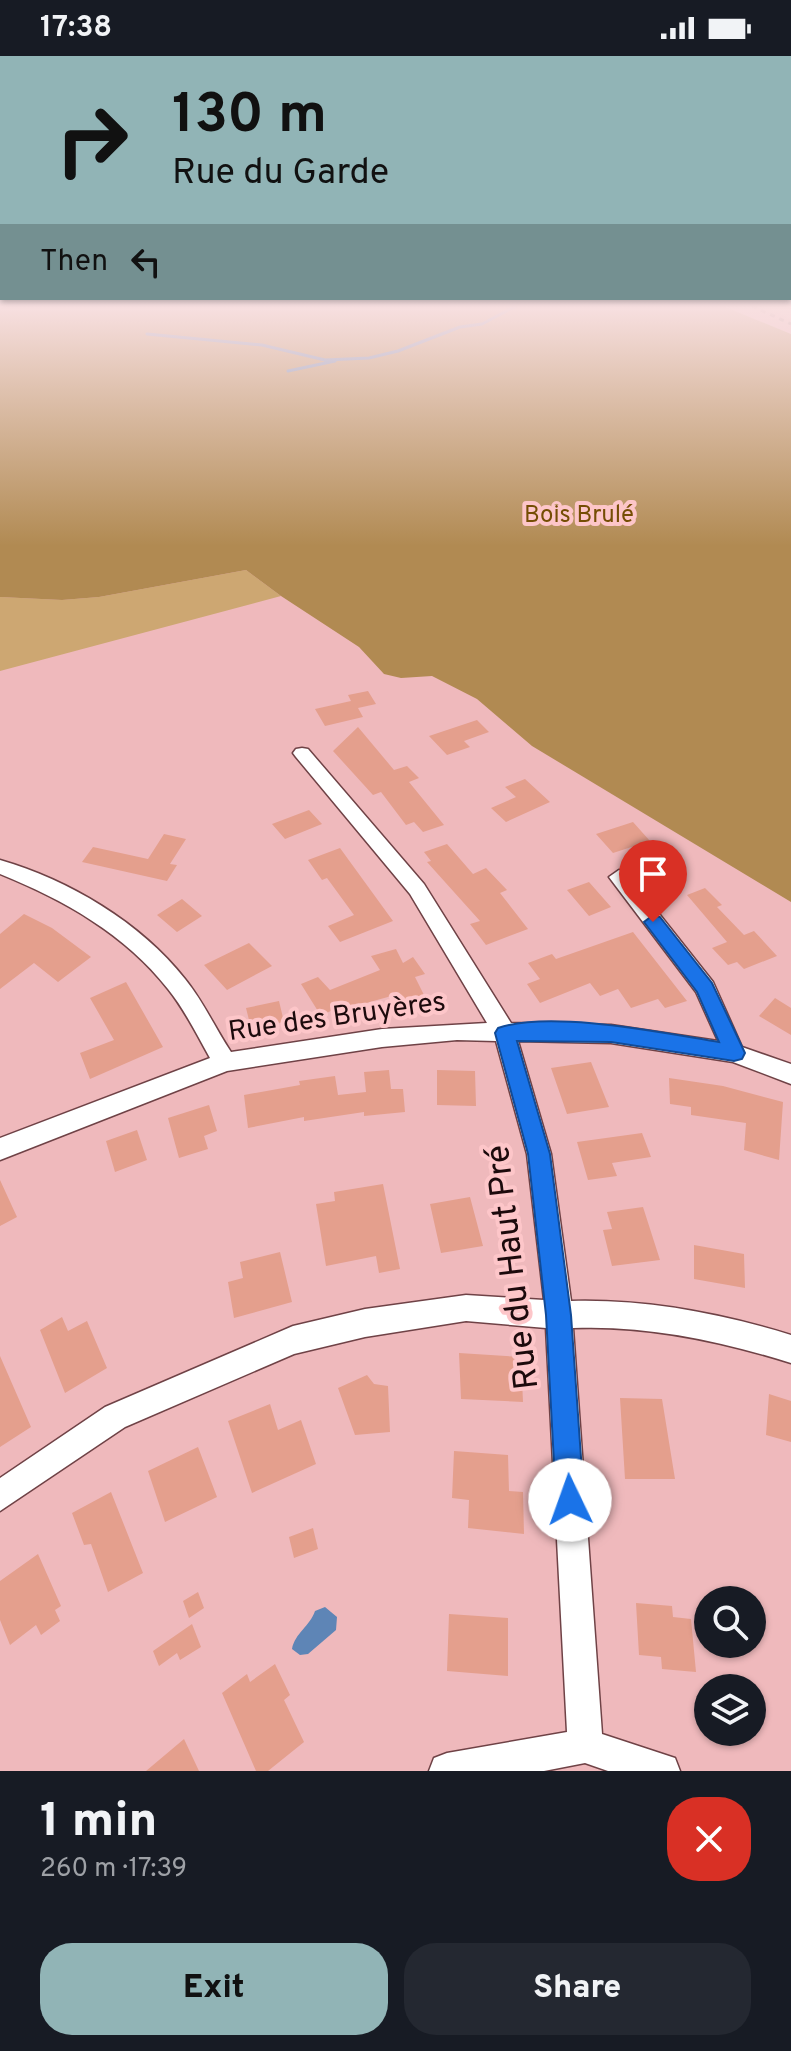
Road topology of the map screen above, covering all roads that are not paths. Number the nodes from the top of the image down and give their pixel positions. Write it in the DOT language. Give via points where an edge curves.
graph roads {
  1 [pos="302,753"];
  2 [pos="0,867"];
  3 [pos="619,877"];
  4 [pos="505,1033"];
  5 [pos="734,1053"];
  6 [pos="225,1062"];
  7 [pos="791,1074"];
  8 [pos="0,1149"];
  9 [pos="559,1315"];
  10 [pos="791,1349"];
  11 [pos="0,1496"];
  12 [pos="585,1746"];
  13 [pos="447,1771"];
  14 [pos="662,1771"];
  1 -- 4 [label="street, Rue du Haut Pré" via="417,889"];
  2 -- 6 [label="street" via="48,885 120,927 176,983"];
  3 -- 5 [label="street" via="705,988"];
  4 -- 5 [label="street, Rue des Bruyères" via="611,1034"];
  4 -- 6 [label="street, Rue des Bruyères" via="382,1038"];
  4 -- 9 [label="street, Rue du Haut Pré" via="539,1154"];
  5 -- 7 [label="street, Rue des Bruyères"];
  6 -- 8 [label="street, Rue des Bruyères"];
  9 -- 10 [label="street" via="617,1313 737,1332"];
  9 -- 11 [label="street" via="466,1308 293,1340 115,1417"];
  9 -- 12 [label="street, Rue du Haut Pré"];
  12 -- 13 [label="street"];
  12 -- 14 [label="street"];
}
